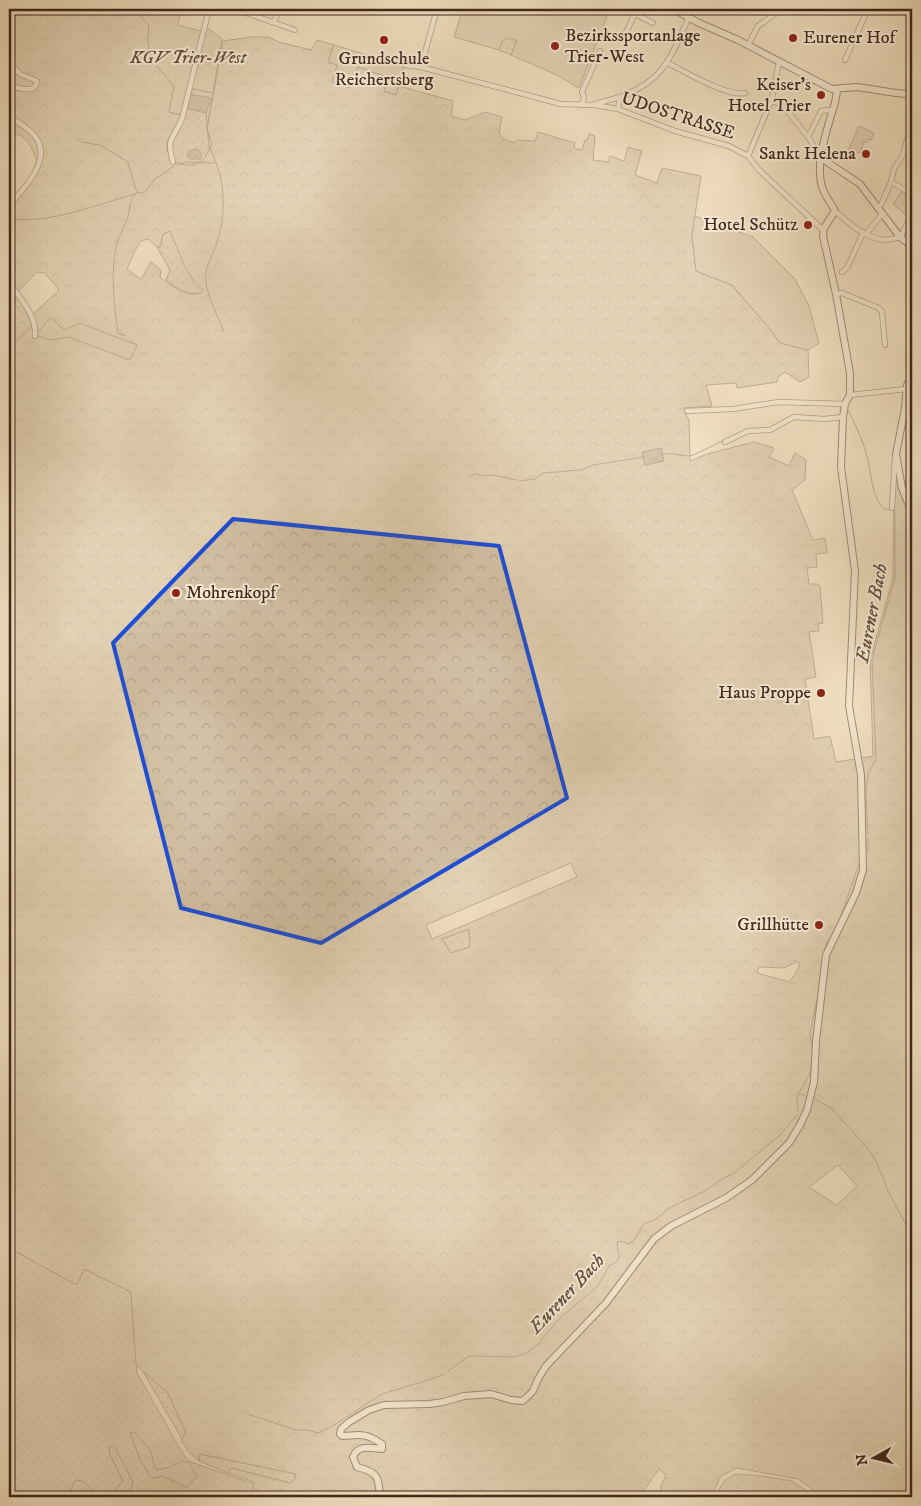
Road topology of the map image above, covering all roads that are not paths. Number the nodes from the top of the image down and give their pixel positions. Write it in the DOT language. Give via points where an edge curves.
graph roads {
  1 [pos="209,9"];
  2 [pos="235,9"];
  3 [pos="280,9"];
  4 [pos="428,9"];
  5 [pos="452,9"];
  6 [pos="673,9"];
  7 [pos="782,9"];
  8 [pos="866,9"];
  9 [pos="437,10"];
  10 [pos="636,11"];
  11 [pos="461,12"];
  12 [pos="689,17"];
  13 [pos="274,21"];
  14 [pos="653,23"];
  15 [pos="295,30"];
  16 [pos="624,38"];
  17 [pos="748,45"];
  18 [pos="600,51"];
  19 [pos="845,60"];
  20 [pos="9,62"];
  21 [pos="779,62"];
  22 [pos="668,63"];
  23 [pos="405,65"];
  24 [pos="421,67"];
  25 [pos="9,86"];
  26 [pos="837,89"];
  27 [pos="912,92"];
  28 [pos="745,93"];
  29 [pos="620,97"];
  30 [pos="772,99"];
  31 [pos="582,105"];
  32 [pos="594,105"];
  33 [pos="618,109"];
  34 [pos="832,111"];
  35 [pos="9,116"];
  36 [pos="912,122"];
  37 [pos="808,137"];
  38 [pos="910,144"];
  39 [pos="748,156"];
  40 [pos="821,158"];
  41 [pos="173,162"];
  42 [pos="891,182"];
  43 [pos="912,194"];
  44 [pos="9,205"];
  45 [pos="878,207"];
  46 [pos="835,211"];
  47 [pos="882,214"];
  48 [pos="912,216"];
  49 [pos="823,230"];
  50 [pos="864,234"];
  51 [pos="900,237"];
  52 [pos="912,246"];
  53 [pos="842,272"];
  54 [pos="9,282"];
  55 [pos="836,294"];
  56 [pos="35,336"];
  57 [pos="885,345"];
  58 [pos="912,374"];
  59 [pos="906,389"];
  60 [pos="850,395"];
  61 [pos="845,404"];
  62 [pos="687,412"];
  63 [pos="843,417"];
  64 [pos="725,442"];
  65 [pos="896,454"];
  66 [pos="892,508"];
  67 [pos="912,513"];
  68 [pos="380,1497"];
  1 -- 41 [label="street" via="182,119 169,146"];
  2 -- 13 [label="street"];
  3 -- 13 [label="street"];
  4 -- 9 [label="street"];
  5 -- 11 [label="street"];
  6 -- 12 [label="street"];
  7 -- 17 [label="street" via="758,26"];
  8 -- 19 [label="street"];
  9 -- 24 [label="street"];
  10 -- 14 [label="street"];
  10 -- 16 [label="street"];
  12 -- 17 [label="street"];
  12 -- 22 [label="street"];
  13 -- 15 [label="street"];
  17 -- 21 [label="street"];
  18 -- 31 [label="street" via="581,92 584,97"];
  20 -- 25 [label="street" via="20,74 37,81 33,89"];
  21 -- 26 [label="street"];
  21 -- 30 [label="street"];
  22 -- 28 [label="street" via="705,82 739,94"];
  22 -- 29 [label="street" via="647,85"];
  23 -- 24 [label="street, UDOSTRASSE"];
  24 -- 31 [label="street, UDOSTRASSE" via="561,104"];
  26 -- 27 [label="street" via="857,86 896,93"];
  26 -- 34 [label="street"];
  29 -- 32 [label="street"];
  29 -- 33 [label="street"];
  30 -- 37 [label="street" via="786,109"];
  30 -- 39 [label="street"];
  31 -- 32 [label="street, UDOSTRASSE"];
  32 -- 33 [label="street, UDOSTRASSE"];
  33 -- 39 [label="street, UDOSTRASSE" via="729,146"];
  34 -- 37 [label="street" via="821,112"];
  34 -- 40 [label="street"];
  35 -- 44 [label="street" via="31,132 40,144 32,178"];
  36 -- 38 [label="street"];
  37 -- 40 [label="street"];
  38 -- 42 [label="street" via="894,168"];
  39 -- 49 [label="street, UDOSTRASSE"];
  40 -- 45 [label="street" via="857,182"];
  40 -- 46 [label="street" via="822,186"];
  42 -- 43 [label="street"];
  42 -- 45 [label="street"];
  45 -- 47 [label="street"];
  46 -- 49 [label="street"];
  46 -- 50 [label="street"];
  47 -- 50 [label="street"];
  47 -- 51 [label="street"];
  48 -- 51 [label="street"];
  49 -- 55 [label="street"];
  50 -- 51 [label="street" via="885,241"];
  50 -- 53 [label="street"];
  51 -- 52 [label="street"];
  54 -- 56 [label="street" via="34,318"];
  55 -- 57 [label="street" via="842,293 879,308"];
  55 -- 60 [label="street" via="847,349"];
  58 -- 59 [label="street"];
  59 -- 60 [label="street"];
  59 -- 65 [label="street"];
  60 -- 61 [label="street"];
  61 -- 62 [label="street" via="779,402"];
  61 -- 63 [label="street"];
  63 -- 64 [label="street" via="794,416 770,430 748,431"];
  63 -- 68 [label="street" via="842,474 855,576 849,706 861,775 862,870 856,893 826,955 814,1082 806,1110 794,1136 743,1187 671,1226 654,1239 606,1303 546,1366 525,1399 511,1400 491,1394 430,1404 384,1405 368,1410 341,1429 342,1436 362,1435 382,1444 382,1448 364,1447 353,1454 357,1467 377,1476"];
  65 -- 66 [label="street"];
  65 -- 67 [label="street" via="902,488"];
}
